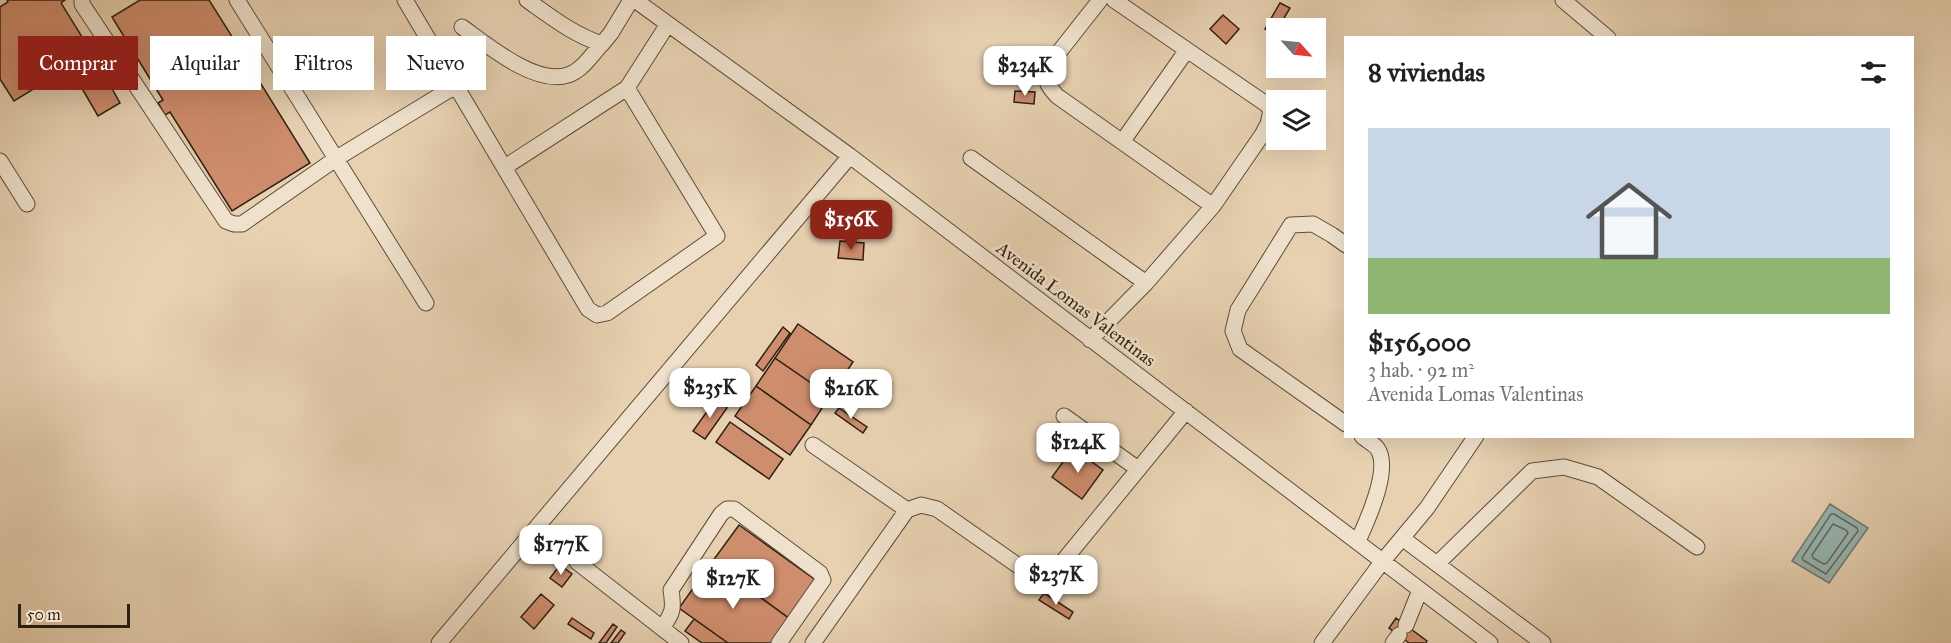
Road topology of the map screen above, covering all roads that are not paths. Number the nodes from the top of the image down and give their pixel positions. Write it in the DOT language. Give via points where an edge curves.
graph roads {
  1 [pos="237,0"];
  2 [pos="405,0"];
  3 [pos="527,0"];
  4 [pos="631,0"];
  5 [pos="635,0"];
  6 [pos="1100,0"];
  7 [pos="1114,0"];
  8 [pos="1563,0"];
  9 [pos="84,1"];
  10 [pos="668,24"];
  11 [pos="462,27"];
  12 [pos="427,36"];
  13 [pos="1606,36"];
  14 [pos="602,44"];
  15 [pos="1187,50"];
  16 [pos="627,88"];
  17 [pos="449,90"];
  18 [pos="460,90"];
  19 [pos="1122,142"];
  20 [pos="850,156"];
  21 [pos="337,158"];
  22 [pos="971,158"];
  23 [pos="0,161"];
  24 [pos="505,166"];
  25 [pos="27,204"];
  26 [pos="1213,206"];
  27 [pos="1344,244"];
  28 [pos="1146,283"];
  29 [pos="426,303"];
  30 [pos="1090,340"];
  31 [pos="1186,411"];
  32 [pos="1064,416"];
  33 [pos="1344,423"];
  34 [pos="1368,438"];
  35 [pos="1475,438"];
  36 [pos="1382,443"];
  37 [pos="813,445"];
  38 [pos="1138,469"];
  39 [pos="907,510"];
  40 [pos="1402,538"];
  41 [pos="1358,541"];
  42 [pos="1697,547"];
  43 [pos="577,562"];
  44 [pos="1382,562"];
  45 [pos="1437,564"];
  46 [pos="1420,590"];
  47 [pos="662,628"];
  48 [pos="1399,635"];
  49 [pos="439,643"];
  50 [pos="681,643"];
  51 [pos="779,643"];
  52 [pos="813,643"];
  53 [pos="1322,643"];
  54 [pos="1490,643"];
  55 [pos="1544,643"];
  1 -- 21 [label="street"];
  2 -- 12 [label="street"];
  3 -- 14 [label="street" via="586,39"];
  4 -- 14 [label="street"];
  5 -- 10 [label="street, Avenida Lomas Valentinas"];
  6 -- 19 [label="street" via="1048,66 1046,84 1056,96"];
  7 -- 15 [label="street"];
  8 -- 13 [label="street"];
  9 -- 21 [label="street" via="226,221 242,224"];
  10 -- 16 [label="street"];
  10 -- 20 [label="street, Avenida Lomas Valentinas"];
  11 -- 14 [label="street" via="504,57 542,75 557,77 578,70"];
  15 -- 19 [label="street"];
  15 -- 26 [label="street" via="1271,110 1262,135"];
  16 -- 24 [label="street"];
  16 -- 24 [label="street" via="717,236 608,313 597,315 588,309"];
  17 -- 21 [label="street"];
  18 -- 24 [label="street"];
  19 -- 26 [label="street"];
  20 -- 30 [label="street, Avenida Lomas Valentinas"];
  20 -- 49 [label="street"];
  21 -- 29 [label="street"];
  22 -- 28 [label="street"];
  23 -- 25 [label="street"];
  26 -- 28 [label="street"];
  27 -- 33 [label="street" via="1313,224 1292,225 1238,310 1233,331 1240,349"];
  28 -- 30 [label="street"];
  30 -- 31 [label="street, Avenida Lomas Valentinas"];
  31 -- 38 [label="street"];
  31 -- 41 [label="street, Avenida Lomas Valentinas"];
  32 -- 38 [label="street"];
  34 -- 36 [label="street"];
  35 -- 40 [label="street"];
  36 -- 41 [label="street" via="1383,468"];
  37 -- 39 [label="street"];
  38 -- 39 [label="street" via="1060,565 1044,573 1027,572 937,509 921,505"];
  39 -- 52 [label="street"];
  40 -- 44 [label="street"];
  40 -- 45 [label="street"];
  41 -- 44 [label="street, Avenida Lomas Valentinas"];
  42 -- 45 [label="street" via="1598,477 1564,467 1532,471"];
  43 -- 47 [label="street"];
  44 -- 46 [label="street, Avenida Lomas Valentinas"];
  44 -- 53 [label="street"];
  45 -- 55 [label="street"];
  46 -- 48 [label="street"];
  46 -- 54 [label="street, Avenida Lomas Valentinas"];
  47 -- 50 [label="street"];
  47 -- 51 [label="street" via="671,616 671,590 721,514 734,509 820,573 823,580"];
}
